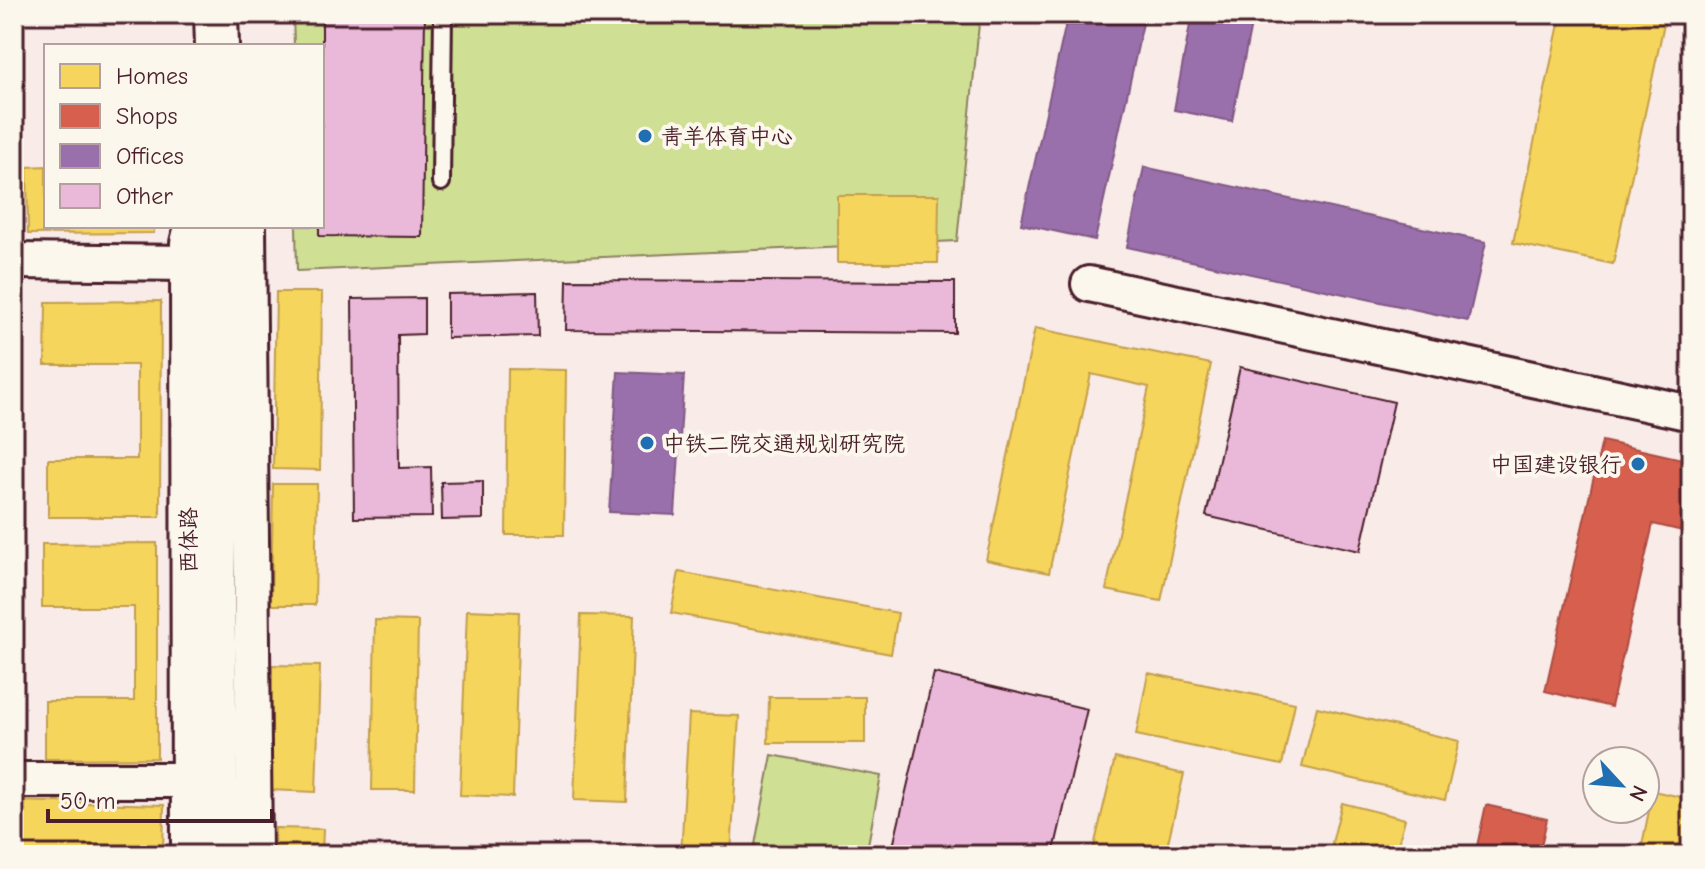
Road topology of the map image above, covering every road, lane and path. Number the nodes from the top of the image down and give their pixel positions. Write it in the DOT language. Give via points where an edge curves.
graph roads {
  1 [pos="216,14"];
  2 [pos="443,14"];
  3 [pos="217,44"];
  4 [pos="441,182"];
  5 [pos="211,235"];
  6 [pos="14,261"];
  7 [pos="1089,284"];
  8 [pos="1691,413"];
  9 [pos="14,780"];
  10 [pos="187,780"];
  11 [pos="189,855"];
  12 [pos="217,855"];
  13 [pos="254,855"];
  1 -- 3 [label="street"];
  2 -- 4 [label="lane"];
  5 -- 6 [label="street"];
  5 -- 10 [label="street, 西体路"];
  5 -- 12 [label="street"];
  5 -- 13 [label="street"];
  7 -- 8 [label="street"];
  9 -- 10 [label="street"];
  10 -- 11 [label="street, 西体路"];
}
